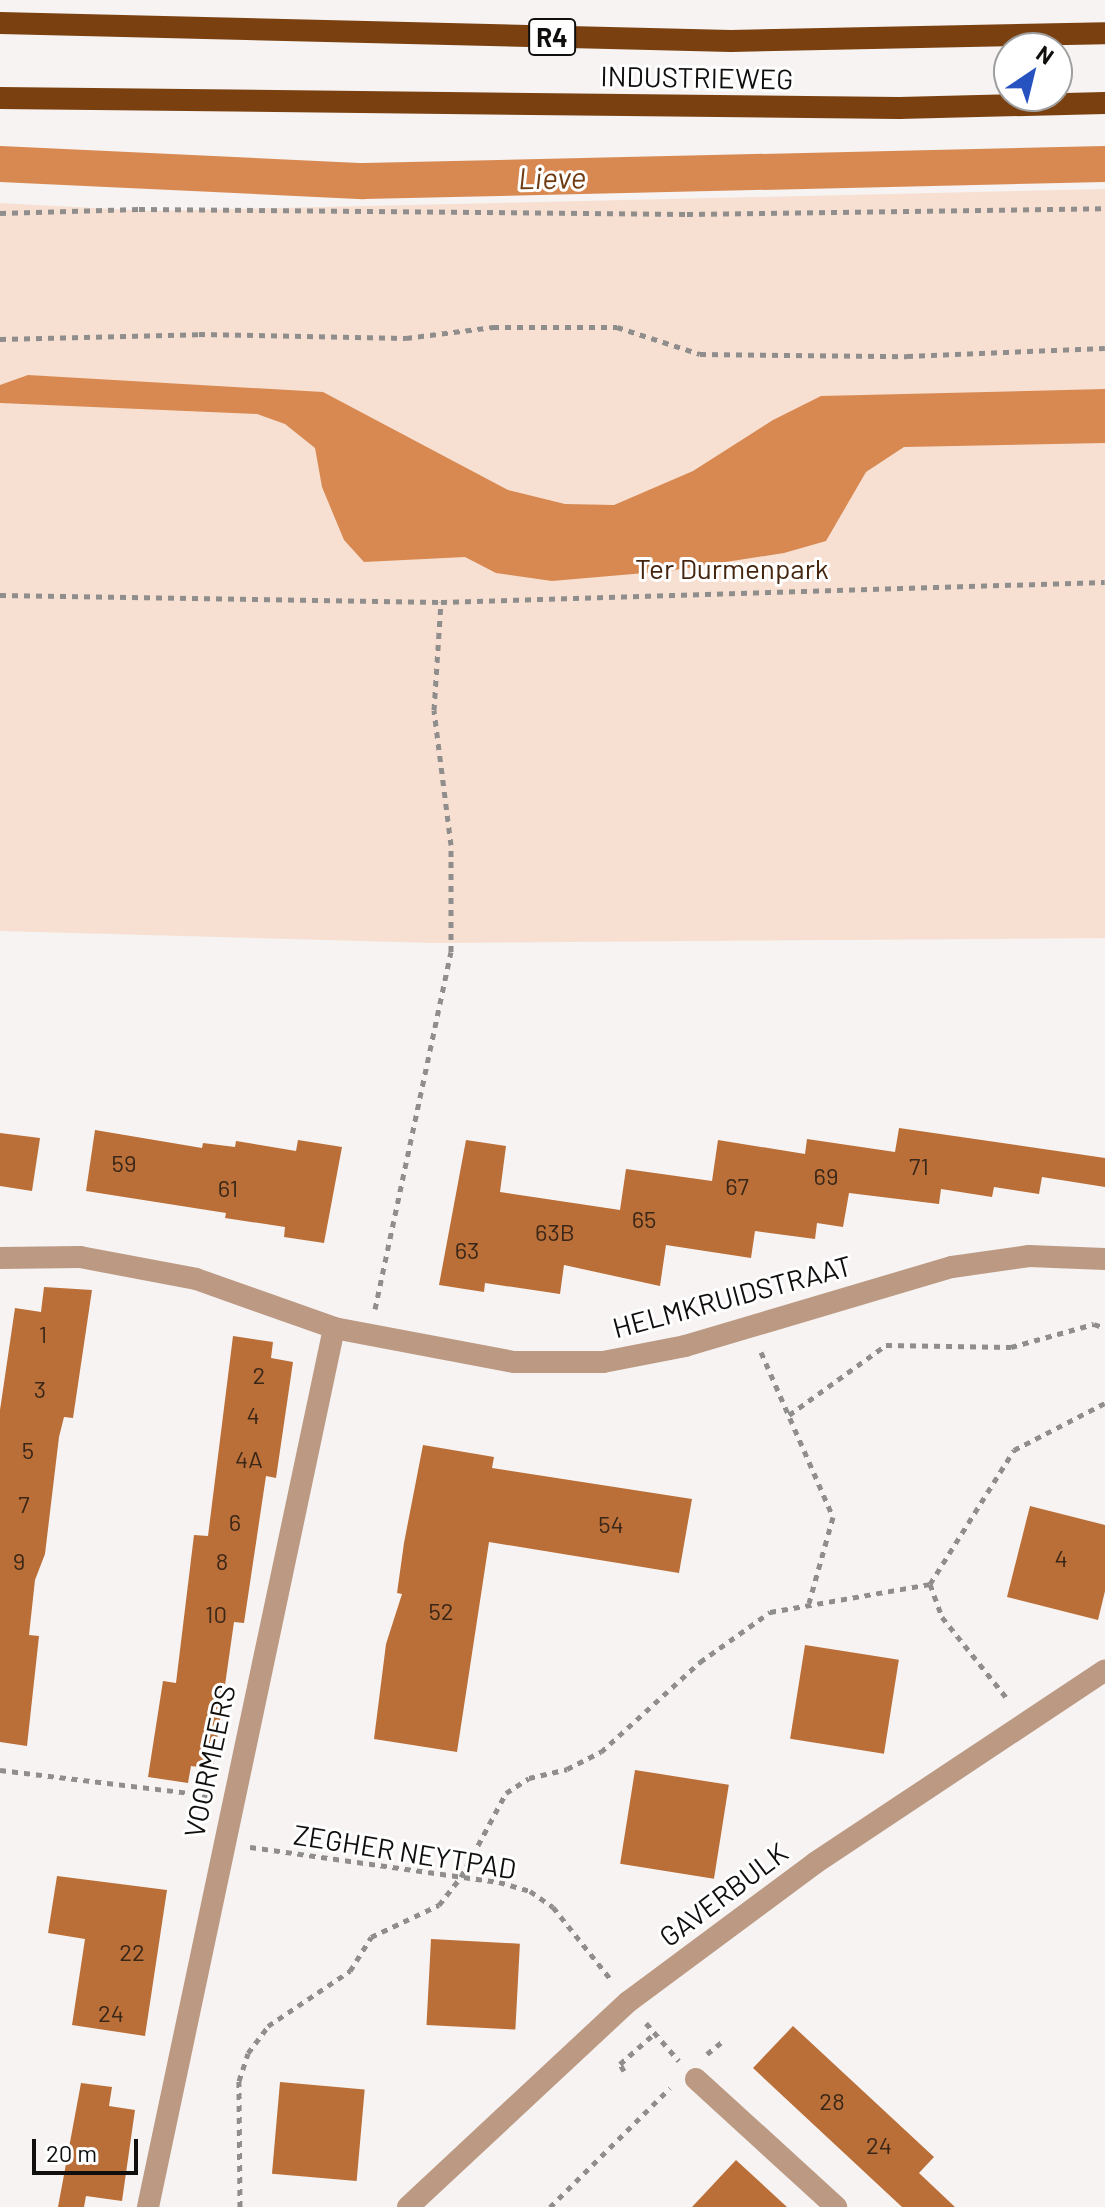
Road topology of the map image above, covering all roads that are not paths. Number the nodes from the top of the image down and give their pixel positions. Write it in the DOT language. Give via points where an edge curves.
graph roads {
  1 [pos="0,23"];
  2 [pos="1105,33"];
  3 [pos="0,98"];
  4 [pos="1105,103"];
  5 [pos="0,1258"];
  6 [pos="1105,1259"];
  7 [pos="334,1328"];
  8 [pos="1105,1670"];
  9 [pos="692,2074"];
  10 [pos="148,2207"];
  11 [pos="408,2207"];
  12 [pos="836,2207"];
  1 -- 2 [label="highway, INDUSTRIEWEG / R4" via="731,41"];
  3 -- 4 [label="highway, INDUSTRIEWEG" via="899,108"];
  5 -- 7 [label="street, HELMKRUIDSTRAAT" via="80,1257 196,1279"];
  6 -- 7 [label="street, HELMKRUIDSTRAAT" via="1029,1256 952,1267 603,1362 514,1362"];
  7 -- 10 [label="street, VOORMEERS"];
  8 -- 11 [label="street, GAVERBULK" via="815,1863 628,2002"];
  9 -- 12 [label="street"];
}
